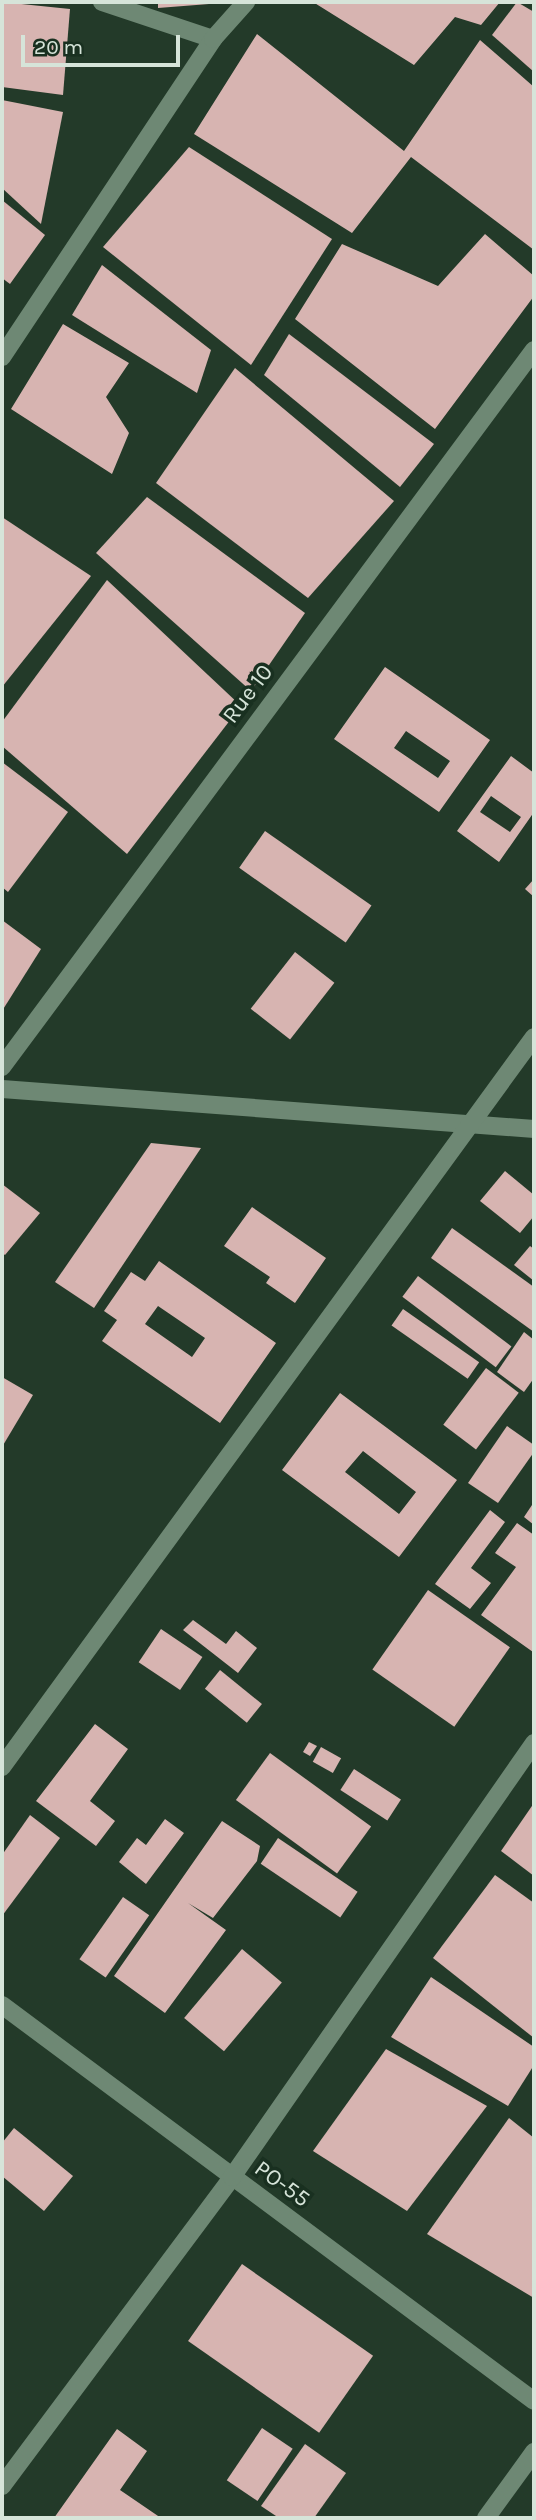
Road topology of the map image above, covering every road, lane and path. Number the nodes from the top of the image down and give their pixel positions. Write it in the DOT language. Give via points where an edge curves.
graph roads {
  1 [pos="102,2"];
  2 [pos="246,2"];
  3 [pos="213,39"];
  4 [pos="534,350"];
  5 [pos="2,357"];
  6 [pos="534,1037"];
  7 [pos="2,1067"];
  8 [pos="2,1089"];
  9 [pos="466,1127"];
  10 [pos="534,1129"];
  11 [pos="534,1743"];
  12 [pos="2,1767"];
  13 [pos="2,2005"];
  14 [pos="232,2177"];
  15 [pos="534,2401"];
  16 [pos="534,2452"];
  17 [pos="2,2486"];
  18 [pos="486,2518"];
  1 -- 3 [label="street"];
  2 -- 3 [label="street"];
  3 -- 5 [label="street"];
  4 -- 7 [label="street, Rue 10"];
  6 -- 9 [label="street"];
  8 -- 9 [label="street"];
  9 -- 10 [label="street"];
  9 -- 12 [label="street"];
  11 -- 14 [label="street"];
  13 -- 14 [label="street, PO-55"];
  14 -- 15 [label="street, PO-55"];
  14 -- 17 [label="street"];
  16 -- 18 [label="street"];
}
